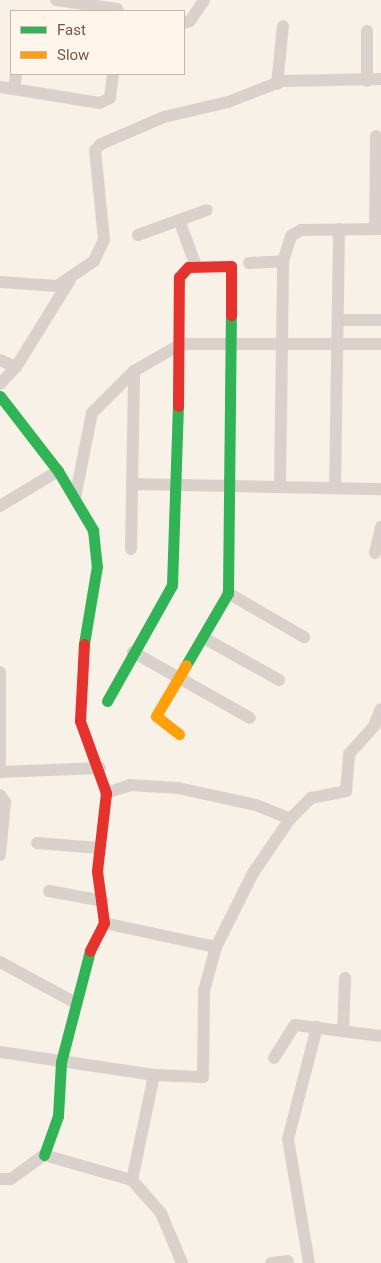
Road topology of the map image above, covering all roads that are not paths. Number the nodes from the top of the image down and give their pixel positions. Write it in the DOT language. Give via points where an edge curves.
graph roads {
  1 [pos="56,0"];
  2 [pos="204,0"];
  3 [pos="117,7"];
  4 [pos="185,23"];
  5 [pos="283,26"];
  6 [pos="367,31"];
  7 [pos="16,75"];
  8 [pos="113,75"];
  9 [pos="381,79"];
  10 [pos="367,81"];
  11 [pos="277,84"];
  12 [pos="0,86"];
  13 [pos="14,89"];
  14 [pos="376,136"];
  15 [pos="207,210"];
  16 [pos="179,220"];
  17 [pos="339,229"];
  18 [pos="378,229"];
  19 [pos="138,234"];
  20 [pos="283,261"];
  21 [pos="250,263"];
  22 [pos="196,266"];
  23 [pos="71,278"];
  24 [pos="0,282"];
  25 [pos="338,320"];
  26 [pos="381,320"];
  27 [pos="231,342"];
  28 [pos="282,342"];
  29 [pos="338,343"];
  30 [pos="181,344"];
  31 [pos="381,344"];
  32 [pos="0,360"];
  33 [pos="16,367"];
  34 [pos="134,370"];
  35 [pos="0,384"];
  36 [pos="0,396"];
  37 [pos="58,471"];
  38 [pos="132,484"];
  39 [pos="179,485"];
  40 [pos="231,486"];
  41 [pos="280,487"];
  42 [pos="335,488"];
  43 [pos="381,488"];
  44 [pos="75,498"];
  45 [pos="0,506"];
  46 [pos="381,527"];
  47 [pos="131,549"];
  48 [pos="375,553"];
  49 [pos="228,593"];
  50 [pos="304,637"];
  51 [pos="204,638"];
  52 [pos="133,652"];
  53 [pos="0,672"];
  54 [pos="180,677"];
  55 [pos="279,680"];
  56 [pos="107,701"];
  57 [pos="381,709"];
  58 [pos="250,718"];
  59 [pos="179,734"];
  60 [pos="100,768"];
  61 [pos="106,793"];
  62 [pos="0,795"];
  63 [pos="290,819"];
  64 [pos="37,843"];
  65 [pos="99,848"];
  66 [pos="0,855"];
  67 [pos="50,891"];
  68 [pos="103,901"];
  69 [pos="104,924"];
  70 [pos="216,947"];
  71 [pos="0,962"];
  72 [pos="344,978"];
  73 [pos="74,1002"];
  74 [pos="317,1027"];
  75 [pos="343,1031"];
  76 [pos="381,1036"];
  77 [pos="0,1052"];
  78 [pos="274,1058"];
  79 [pos="61,1062"];
  80 [pos="154,1075"];
  81 [pos="44,1155"];
  82 [pos="0,1178"];
  83 [pos="132,1180"];
  84 [pos="288,1261"];
  85 [pos="182,1263"];
  86 [pos="270,1263"];
  87 [pos="309,1263"];
  1 -- 3 [label="street"];
  2 -- 4 [label="street" via="190,22"];
  5 -- 11 [label="street"];
  6 -- 10 [label="street"];
  7 -- 13 [label="street"];
  8 -- 13 [label="street" via="111,94 105,102"];
  9 -- 10 [label="street"];
  10 -- 11 [label="street" via="287,80"];
  11 -- 23 [label="street" via="228,102 164,117 101,144 95,150 104,240 94,261"];
  12 -- 13 [label="street"];
  14 -- 18 [label="street"];
  15 -- 16 [label="street"];
  16 -- 19 [label="street"];
  16 -- 22 [label="street"];
  17 -- 18 [label="street"];
  17 -- 20 [label="street" via="297,231"];
  17 -- 25 [label="street"];
  20 -- 21 [label="street"];
  20 -- 28 [label="street"];
  22 -- 27 [label="street" via="231,266"];
  22 -- 30 [label="street" via="184,269 179,277"];
  23 -- 24 [label="street" via="57,286"];
  23 -- 33 [label="street"];
  25 -- 26 [label="street"];
  25 -- 29 [label="street"];
  27 -- 28 [label="street"];
  27 -- 30 [label="street"];
  27 -- 40 [label="street"];
  28 -- 29 [label="street"];
  28 -- 41 [label="street"];
  29 -- 31 [label="street"];
  29 -- 42 [label="street"];
  30 -- 34 [label="street"];
  30 -- 39 [label="street"];
  32 -- 33 [label="street"];
  33 -- 35 [label="street"];
  34 -- 38 [label="street"];
  34 -- 44 [label="street" via="98,404 88,422"];
  36 -- 37 [label="street"];
  37 -- 44 [label="street"];
  37 -- 45 [label="street"];
  38 -- 39 [label="street"];
  38 -- 47 [label="street"];
  39 -- 40 [label="street"];
  39 -- 52 [label="street" via="175,577"];
  40 -- 41 [label="street"];
  40 -- 49 [label="street"];
  41 -- 42 [label="street"];
  42 -- 43 [label="street"];
  44 -- 60 [label="street" via="93,530 96,545 80,721"];
  46 -- 48 [label="street"];
  49 -- 50 [label="street"];
  49 -- 51 [label="street"];
  51 -- 54 [label="street"];
  51 -- 55 [label="street"];
  52 -- 54 [label="street"];
  52 -- 56 [label="street"];
  53 -- 60 [label="street" via="0,772"];
  54 -- 58 [label="street"];
  54 -- 59 [label="street" via="156,716"];
  57 -- 63 [label="street" via="374,726 349,754 346,791 311,798"];
  60 -- 61 [label="street"];
  61 -- 63 [label="street" via="130,785 178,788 256,805"];
  61 -- 65 [label="street"];
  62 -- 66 [label="street" via="5,802"];
  63 -- 70 [label="street" via="253,873"];
  64 -- 65 [label="street"];
  65 -- 68 [label="street"];
  67 -- 68 [label="street"];
  68 -- 69 [label="street"];
  69 -- 70 [label="street"];
  69 -- 73 [label="street" via="89,953"];
  70 -- 80 [label="street" via="204,991 203,1077"];
  71 -- 73 [label="street"];
  72 -- 75 [label="street"];
  73 -- 79 [label="street"];
  74 -- 75 [label="street"];
  74 -- 78 [label="street" via="292,1026"];
  74 -- 87 [label="street" via="288,1139"];
  75 -- 76 [label="street"];
  77 -- 79 [label="street"];
  79 -- 80 [label="street"];
  79 -- 81 [label="street" via="58,1116"];
  80 -- 83 [label="street"];
  81 -- 82 [label="street" via="11,1179"];
  81 -- 83 [label="street"];
  83 -- 85 [label="street" via="161,1213"];
  84 -- 86 [label="street"];
}
